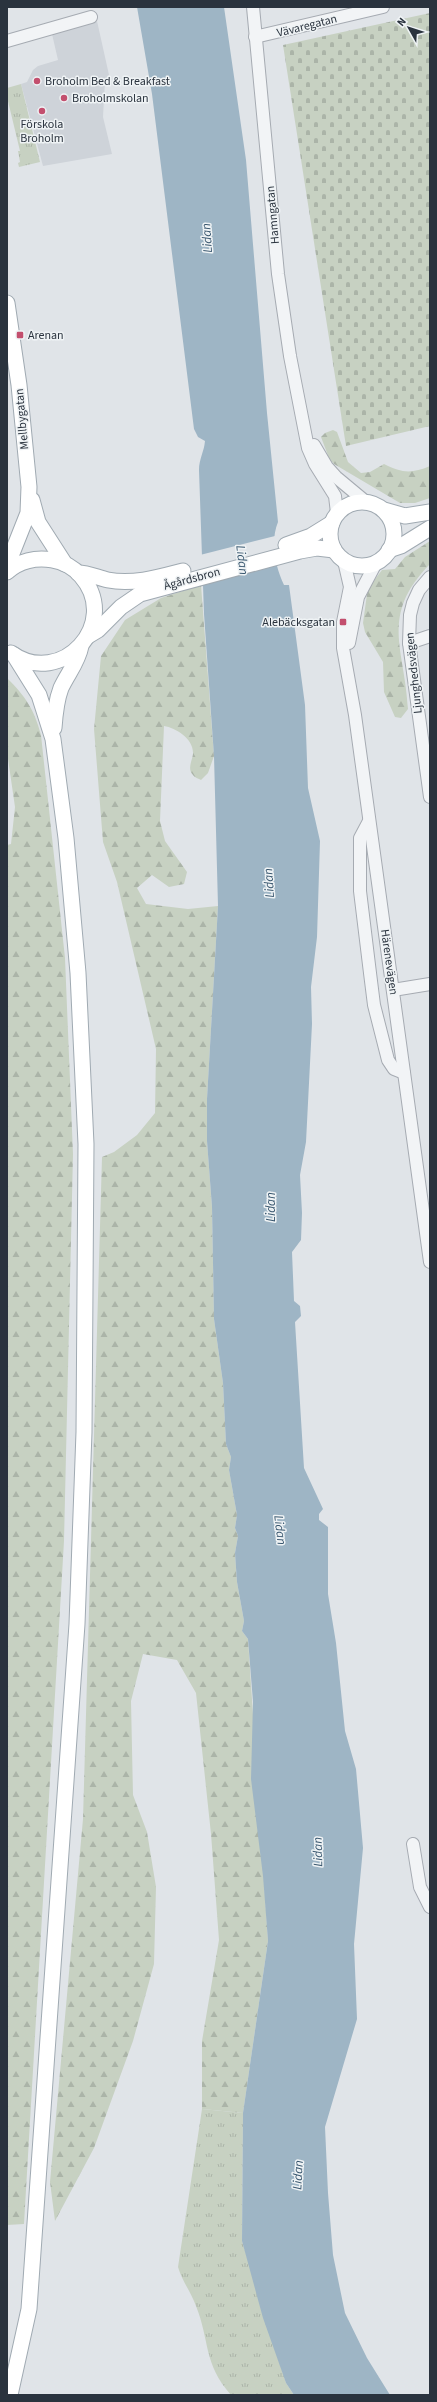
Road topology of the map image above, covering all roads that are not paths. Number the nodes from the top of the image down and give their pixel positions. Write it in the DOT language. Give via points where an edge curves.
graph roads {
  1 [pos="253,7"];
  2 [pos="382,7"];
  3 [pos="91,17"];
  4 [pos="255,37"];
  5 [pos="7,41"];
  6 [pos="7,303"];
  7 [pos="304,422"];
  8 [pos="29,487"];
  9 [pos="366,502"];
  10 [pos="384,510"];
  11 [pos="430,512"];
  12 [pos="334,518"];
  13 [pos="430,528"];
  14 [pos="297,546"];
  15 [pos="390,550"];
  16 [pos="339,555"];
  17 [pos="376,563"];
  18 [pos="65,564"];
  19 [pos="7,566"];
  20 [pos="7,572"];
  21 [pos="78,573"];
  22 [pos="175,578"];
  23 [pos="430,578"];
  24 [pos="430,636"];
  25 [pos="85,641"];
  26 [pos="408,643"];
  27 [pos="10,652"];
  28 [pos="347,662"];
  29 [pos="425,728"];
  30 [pos="53,739"];
  31 [pos="430,797"];
  32 [pos="369,821"];
  33 [pos="430,984"];
  34 [pos="393,990"];
  35 [pos="404,1073"];
  36 [pos="430,1262"];
  37 [pos="413,1844"];
  38 [pos="430,1907"];
  39 [pos="10,2395"];
  1 -- 4 [label="street, Hamngatan"];
  2 -- 4 [label="street, Vävaregatan"];
  3 -- 5 [label="street"];
  4 -- 7 [label="street, Hamngatan" via="278,274 289,352"];
  6 -- 8 [label="main road, Mellbygatan" via="20,385"];
  7 -- 9 [label="street" via="327,466"];
  7 -- 12 [label="street" via="305,436 312,458 334,496"];
  8 -- 18 [label="main road, Mellbygatan" via="38,522"];
  8 -- 19 [label="main road, Mellbygatan" via="28,513"];
  9 -- 10 [label="main road"];
  9 -- 12 [label="main road" via="350,504"];
  10 -- 11 [label="main road" via="405,516"];
  10 -- 15 [label="main road" via="394,529"];
  12 -- 14 [label="main road, Ågårdsbron" via="319,532"];
  12 -- 16 [label="main road" via="330,537"];
  13 -- 15 [label="main road" via="402,546"];
  14 -- 16 [label="main road, Ågårdsbron" via="317,548"];
  14 -- 22 [label="main road, Ågårdsbron"];
  15 -- 17 [label="main road"];
  16 -- 17 [label="main road" via="359,566"];
  16 -- 28 [label="street, Härenevägen" via="350,587 342,627"];
  17 -- 28 [label="street, Härenevägen" via="358,597"];
  18 -- 20 [label="main road" via="37,559 19,564"];
  18 -- 21 [label="main road"];
  21 -- 22 [label="main road, Ågårdsbron" via="123,581"];
  21 -- 25 [label="main road" via="86,581 94,603 92,626"];
  22 -- 25 [label="main road, Ågårdsbron" via="121,607"];
  23 -- 26 [label="street, Ljunghedsvägen" via="419,590 413,603"];
  24 -- 26 [label="street"];
  25 -- 27 [label="main road, Ågårdsbron" via="67,657 50,663 31,662"];
  25 -- 30 [label="main road" via="78,660 61,689 55,709"];
  26 -- 29 [label="street, Ljunghedsvägen"];
  27 -- 30 [label="main road" via="39,694"];
  28 -- 32 [label="street, Härenevägen"];
  29 -- 31 [label="street, Ljunghedsvägen"];
  30 -- 39 [label="main road" via="66,838 78,973 86,1144 84,1432 77,1624 68,1769 29,2309"];
  32 -- 34 [label="street, Härenevägen"];
  32 -- 35 [label="street" via="360,838 360,891 374,1005 388,1060 394,1069"];
  33 -- 34 [label="street"];
  34 -- 35 [label="street, Härenevägen"];
  35 -- 36 [label="street, Härenevägen"];
  37 -- 38 [label="street" via="420,1887"];
}
